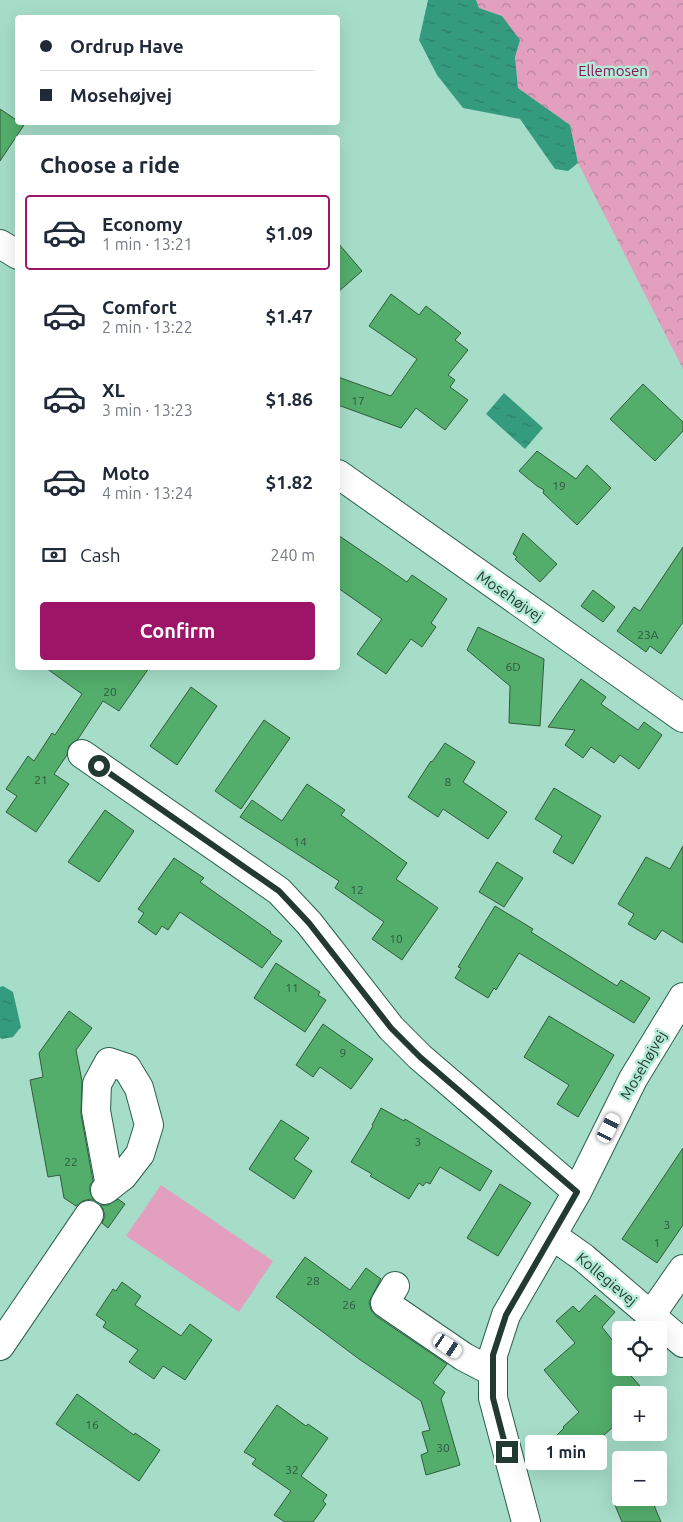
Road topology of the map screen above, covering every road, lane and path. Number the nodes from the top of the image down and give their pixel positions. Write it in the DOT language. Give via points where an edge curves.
graph roads {
  1 [pos="0,244"];
  2 [pos="15,254"];
  3 [pos="340,475"];
  4 [pos="683,718"];
  5 [pos="82,754"];
  6 [pos="683,997"];
  7 [pos="577,1192"];
  8 [pos="83,1224"];
  9 [pos="553,1236"];
  10 [pos="683,1269"];
  11 [pos="395,1286"];
  12 [pos="651,1315"];
  13 [pos="683,1343"];
  14 [pos="0,1346"];
  15 [pos="493,1372"];
  16 [pos="526,1522"];
  1 -- 2 [label="street"];
  3 -- 4 [label="street, Mosehøjvej"];
  5 -- 7 [label="street" via="279,891 309,923 391,1028 420,1057"];
  6 -- 7 [label="street, Mosehøjvej" via="633,1079"];
  7 -- 9 [label="street, Mosehøjvej"];
  8 -- 14 [label="street"];
  9 -- 12 [label="street, Kollegievej"];
  9 -- 15 [label="street, Mosehøjvej" via="506,1315 493,1355"];
  10 -- 12 [label="street"];
  11 -- 15 [label="street" via="385,1303"];
  12 -- 13 [label="street, Kollegievej"];
  15 -- 16 [label="street, Mosehøjvej" via="493,1398"];
}
